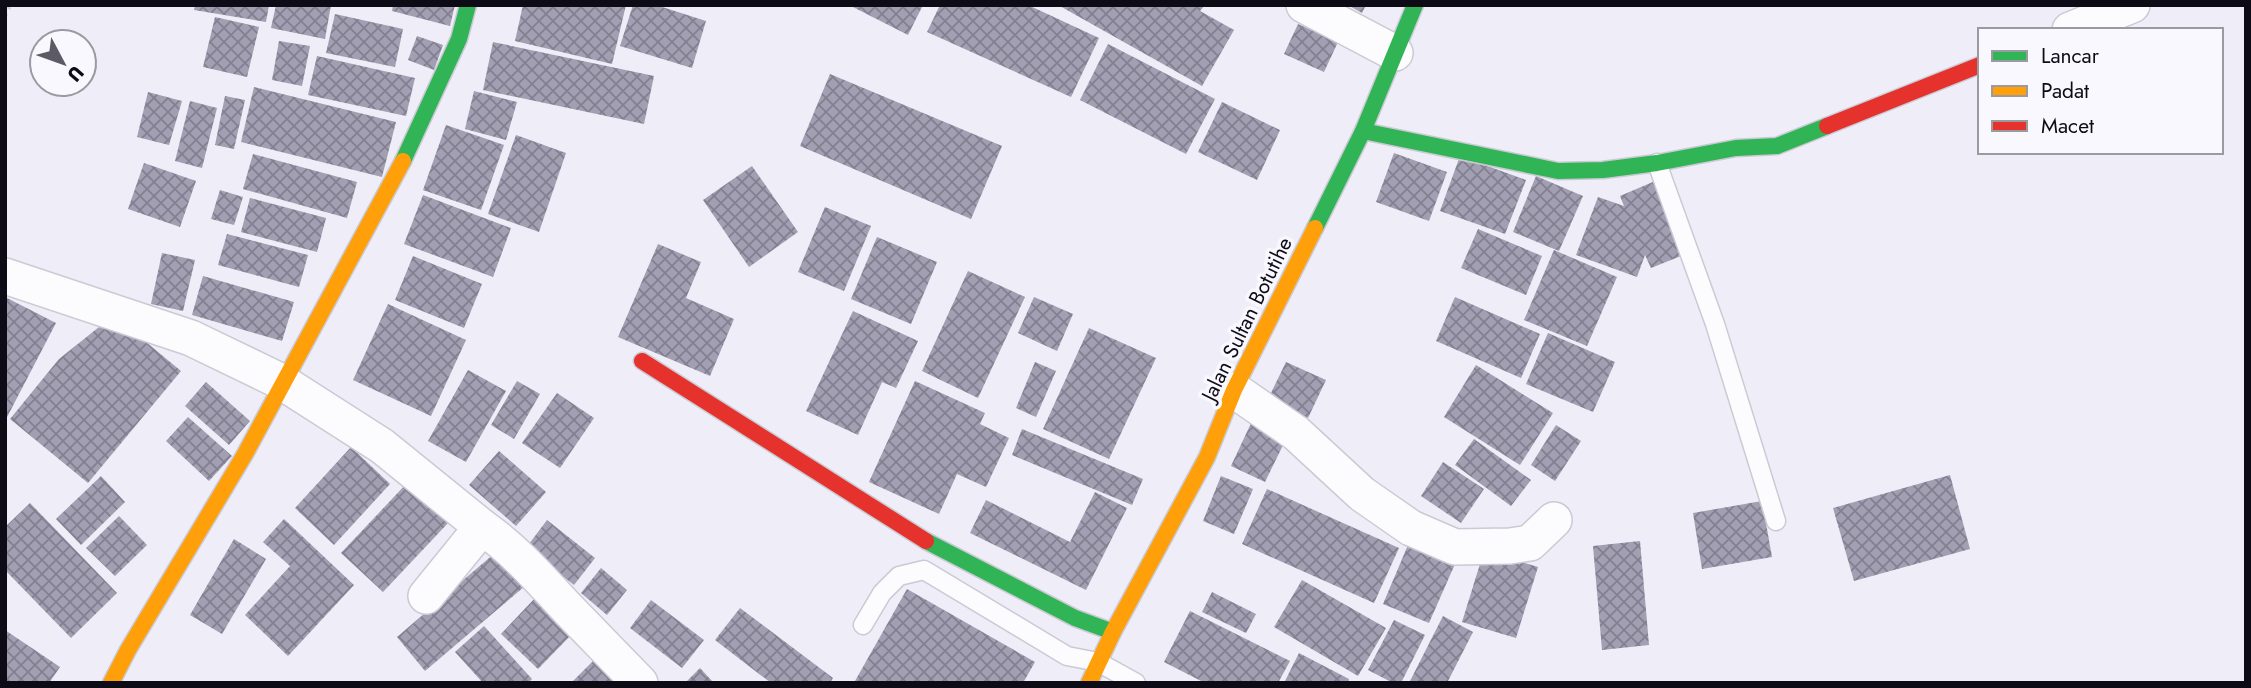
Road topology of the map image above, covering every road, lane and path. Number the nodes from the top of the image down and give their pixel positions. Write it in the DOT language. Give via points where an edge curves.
graph roads {
  1 [pos="10,5"];
  2 [pos="468,5"];
  3 [pos="1304,5"];
  4 [pos="1415,5"];
  5 [pos="2132,5"];
  6 [pos="5,15"];
  7 [pos="2075,28"];
  8 [pos="1395,53"];
  9 [pos="1978,66"];
  10 [pos="1363,131"];
  11 [pos="1657,163"];
  12 [pos="5,276"];
  13 [pos="642,361"];
  14 [pos="282,382"];
  15 [pos="1234,390"];
  16 [pos="1554,520"];
  17 [pos="1776,521"];
  18 [pos="481,527"];
  19 [pos="426,596"];
  20 [pos="863,625"];
  21 [pos="1113,632"];
  22 [pos="1098,662"];
  23 [pos="111,683"];
  24 [pos="640,683"];
  25 [pos="1088,683"];
  26 [pos="1136,683"];
  1 -- 6 [label="path"];
  2 -- 14 [label="street" via="459,39 394,181"];
  3 -- 8 [label="street"];
  4 -- 8 [label="street, Jalan Sultan Botutihe"];
  5 -- 7 [label="street"];
  8 -- 10 [label="street, Jalan Sultan Botutihe"];
  9 -- 11 [label="street" via="1777,146 1737,148"];
  10 -- 11 [label="street" via="1558,171"];
  10 -- 15 [label="street, Jalan Sultan Botutihe"];
  11 -- 17 [label="lane"];
  12 -- 14 [label="street" via="191,338"];
  13 -- 21 [label="street" via="886,519 1075,618"];
  14 -- 18 [label="street" via="382,446"];
  14 -- 23 [label="street"];
  15 -- 16 [label="street" via="1296,433 1372,501 1411,528 1455,547 1530,543"];
  15 -- 21 [label="street, Jalan Sultan Botutihe" via="1207,457"];
  18 -- 19 [label="street"];
  18 -- 24 [label="street" via="538,574"];
  20 -- 22 [label="lane" via="882,593 900,576 924,570 1068,656"];
  21 -- 22 [label="street, Jalan Sultan Botutihe"];
  22 -- 25 [label="street, Jalan Sultan Botutihe"];
  22 -- 26 [label="lane"];
}
